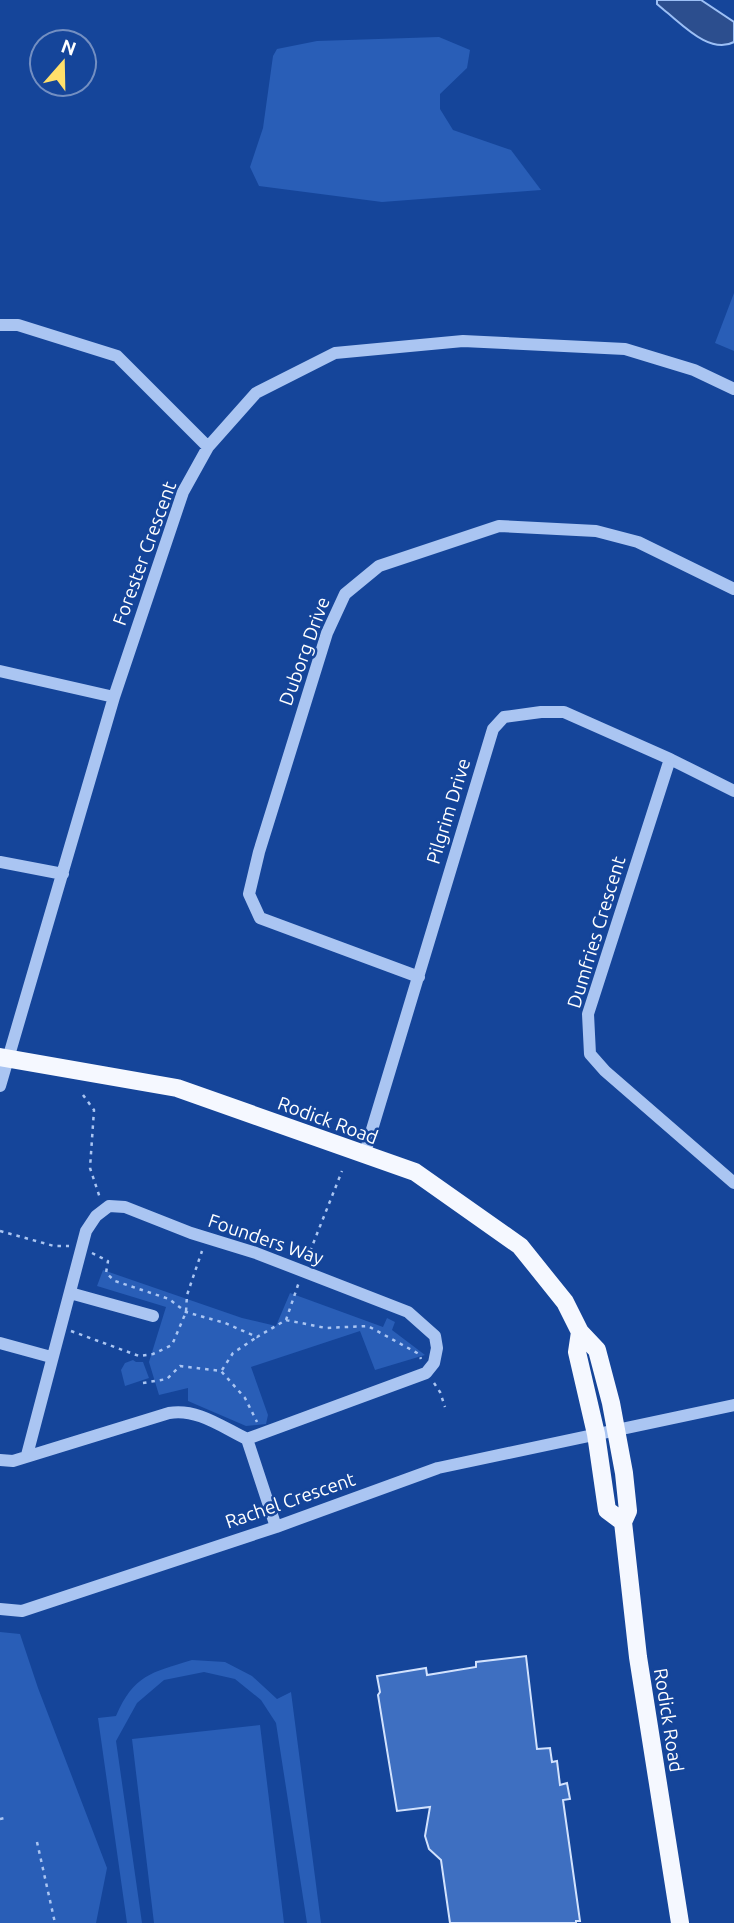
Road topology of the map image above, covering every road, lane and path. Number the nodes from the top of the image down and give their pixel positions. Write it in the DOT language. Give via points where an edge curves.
graph roads {
  1 [pos="0,325"];
  2 [pos="734,389"];
  3 [pos="208,447"];
  4 [pos="734,589"];
  5 [pos="0,671"];
  6 [pos="114,697"];
  7 [pos="670,759"];
  8 [pos="734,791"];
  9 [pos="0,862"];
  10 [pos="63,874"];
  11 [pos="419,977"];
  12 [pos="4,1057"];
  13 [pos="0,1086"];
  14 [pos="83,1095"];
  15 [pos="364,1156"];
  16 [pos="734,1183"];
  17 [pos="103,1210"];
  18 [pos="0,1231"];
  19 [pos="82,1249"];
  20 [pos="70,1293"];
  21 [pos="186,1312"];
  22 [pos="153,1316"];
  23 [pos="286,1320"];
  24 [pos="580,1332"];
  25 [pos="257,1338"];
  26 [pos="0,1343"];
  27 [pos="51,1356"];
  28 [pos="221,1371"];
  29 [pos="426,1372"];
  30 [pos="143,1383"];
  31 [pos="734,1405"];
  32 [pos="445,1407"];
  33 [pos="616,1430"];
  34 [pos="596,1434"];
  35 [pos="253,1437"];
  36 [pos="27,1455"];
  37 [pos="0,1460"];
  38 [pos="623,1522"];
  39 [pos="276,1527"];
  40 [pos="0,1609"];
  41 [pos="5,1818"];
  42 [pos="0,1819"];
  43 [pos="37,1842"];
  44 [pos="55,1923"];
  45 [pos="680,1923"];
  1 -- 3 [label="street" via="18,325 117,356"];
  2 -- 3 [label="street, Forester Crescent" via="694,370 625,349 463,341 335,353 256,393"];
  3 -- 6 [label="street, Forester Crescent" via="183,492"];
  4 -- 11 [label="street, Duborg Drive" via="638,542 596,531 499,526 379,566 345,594 327,633 249,894 260,918"];
  5 -- 6 [label="street"];
  6 -- 10 [label="street, Forester Crescent"];
  7 -- 8 [label="street, Pilgrim Drive"];
  7 -- 11 [label="street, Pilgrim Drive" via="564,712 504,718 493,729"];
  7 -- 16 [label="street, Dumfries Crescent" via="589,1014 590,1054"];
  9 -- 10 [label="street"];
  10 -- 12 [label="street, Forester Crescent"];
  11 -- 15 [label="street, Pilgrim Drive"];
  12 -- 13 [label="street"];
  12 -- 15 [label="main road, Rodick Road" via="177,1088"];
  14 -- 17 [label="path" via="94,1110 90,1168"];
  15 -- 24 [label="main road, Rodick Road" via="415,1172 520,1246 565,1302"];
  17 -- 19 [label="street" via="86,1231"];
  17 -- 29 [label="street, Founders Way" via="125,1207 408,1312 435,1336 434,1363"];
  18 -- 19 [label="path" via="54,1247"];
  19 -- 20 [label="street"];
  19 -- 21 [label="path" via="108,1261 106,1273 115,1281 169,1299"];
  20 -- 22 [label="street"];
  20 -- 27 [label="street"];
  23 -- 29 [label="path" via="327,1328 368,1326 419,1354"];
  24 -- 33 [label="main road, Rodick Road" via="597,1350"];
  24 -- 34 [label="main road, Rodick Road" via="577,1352"];
  25 -- 28 [label="path" via="233,1353"];
  26 -- 27 [label="street"];
  27 -- 36 [label="street"];
  28 -- 30 [label="path" via="180,1366 167,1379"];
  28 -- 35 [label="path" via="256,1418"];
  29 -- 32 [label="path"];
  29 -- 35 [label="street"];
  31 -- 33 [label="street, Rachel Crescent"];
  33 -- 34 [label="street, Rachel Crescent"];
  33 -- 38 [label="main road, Rodick Road" via="628,1511"];
  34 -- 38 [label="main road, Rodick Road" via="607,1510"];
  34 -- 39 [label="street, Rachel Crescent" via="438,1468"];
  35 -- 36 [label="street" via="181,1411"];
  35 -- 39 [label="street"];
  36 -- 37 [label="street"];
  38 -- 45 [label="main road, Rodick Road" via="638,1657"];
  39 -- 40 [label="street, Rachel Crescent" via="22,1611"];
  41 -- 42 [label="path"];
  43 -- 44 [label="path"];
}
